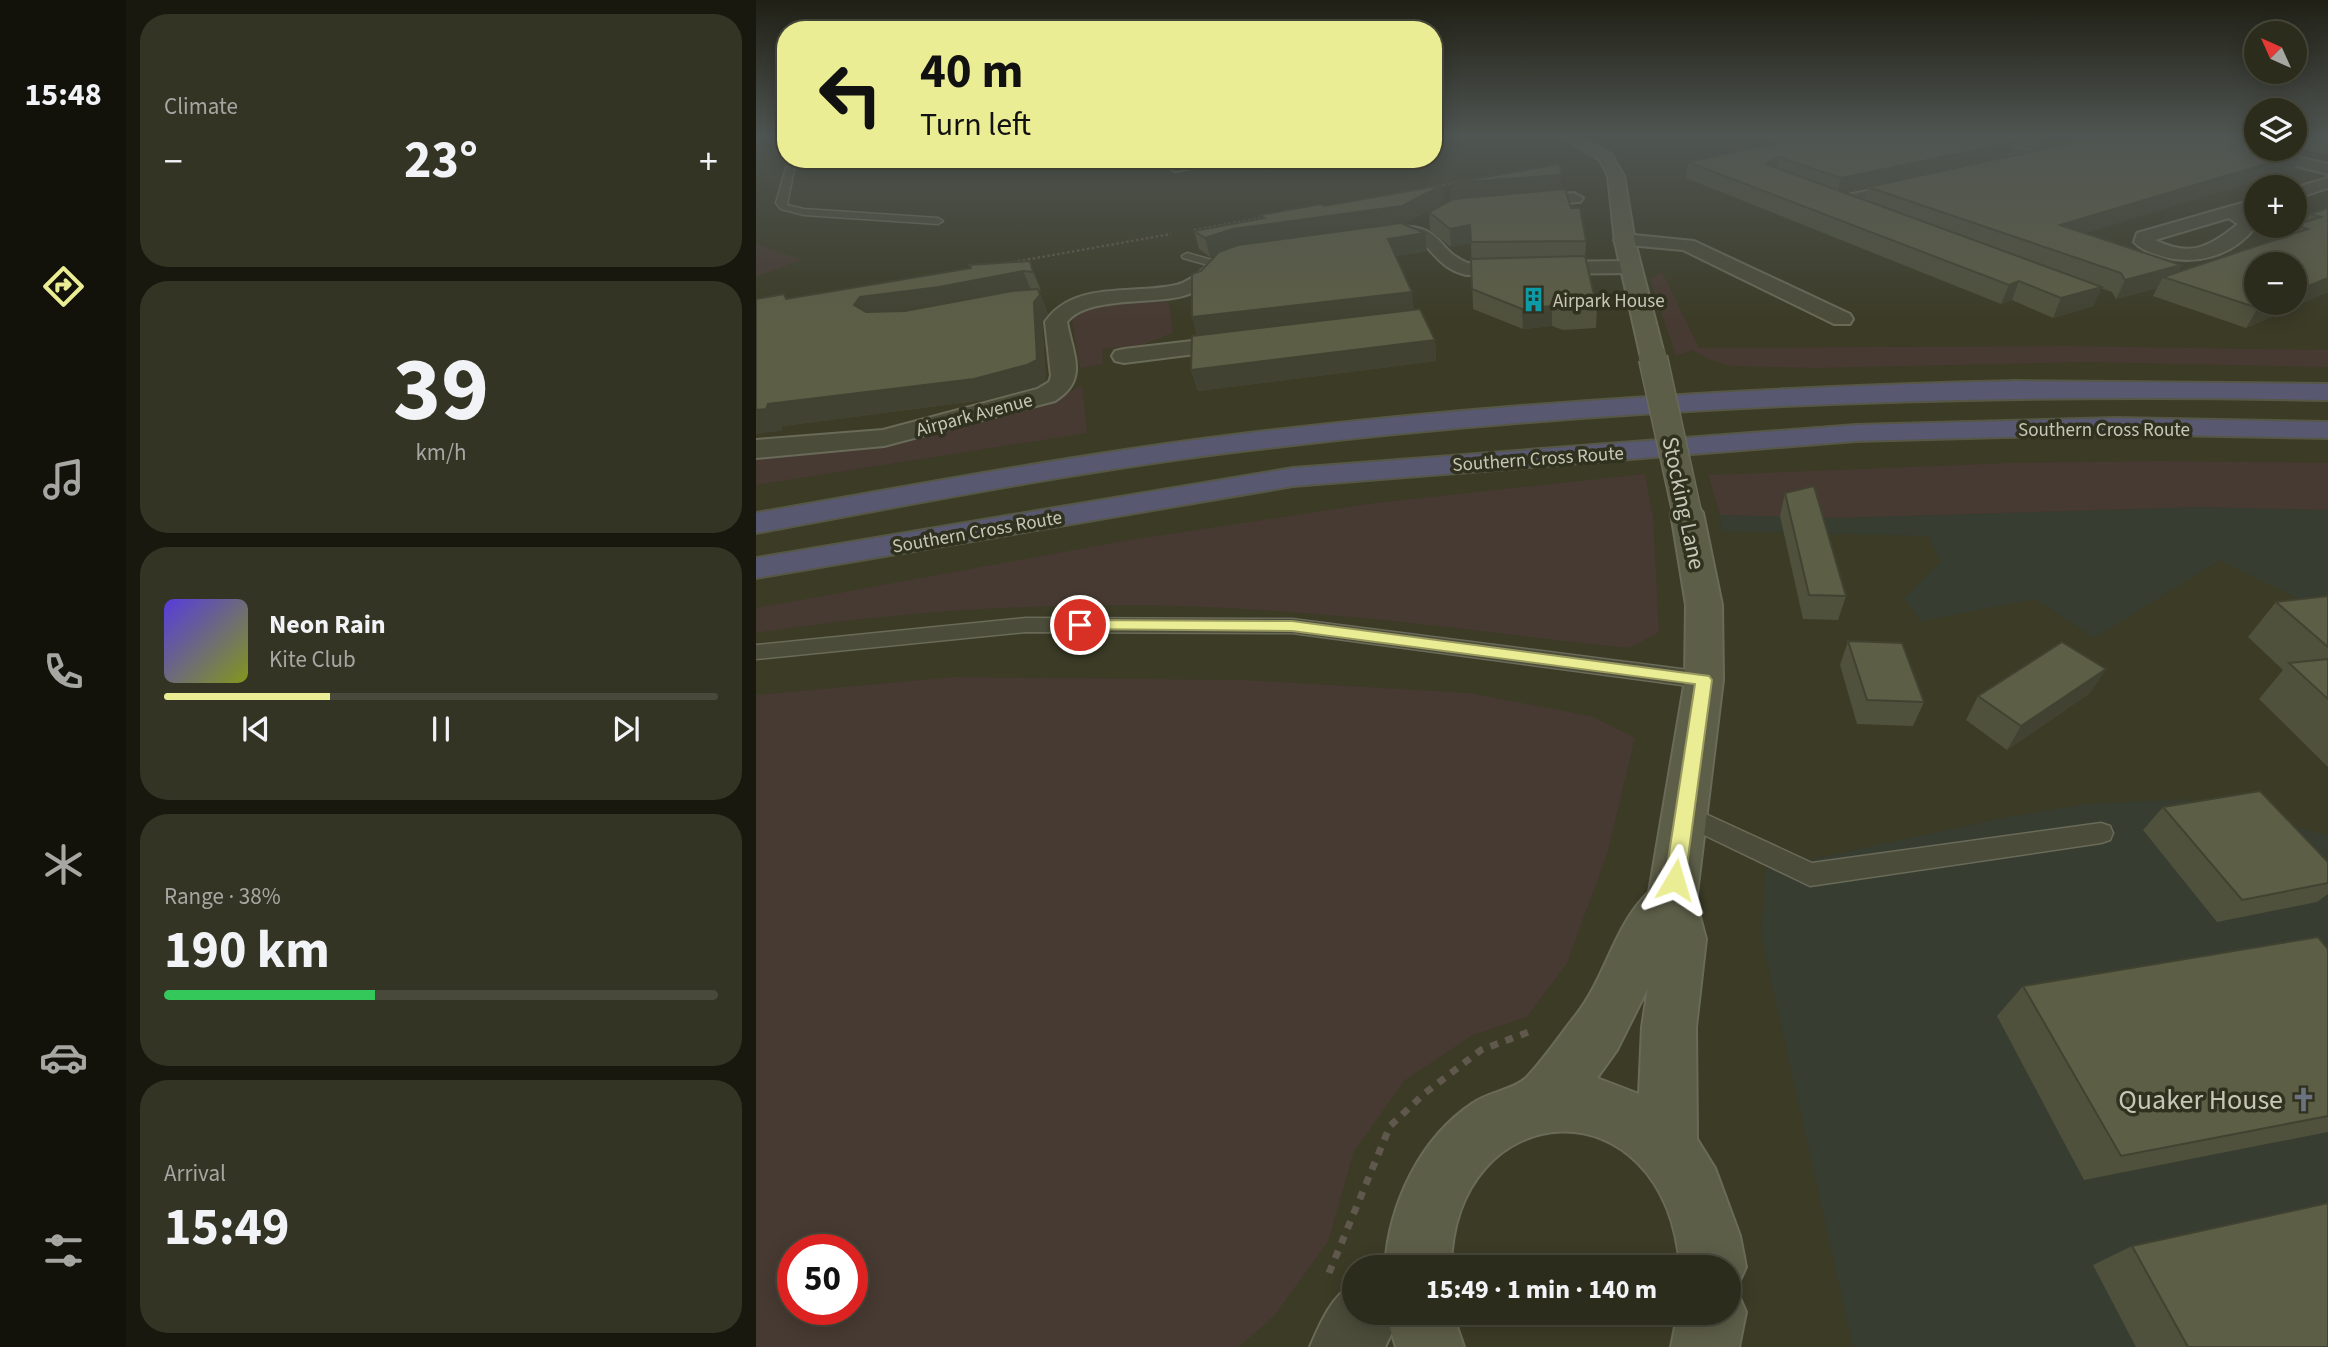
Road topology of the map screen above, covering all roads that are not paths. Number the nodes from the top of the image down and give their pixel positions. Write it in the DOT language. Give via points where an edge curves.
graph roads {
  1 [pos="781,198"];
  2 [pos="1549,198"];
  3 [pos="1619,198"];
  4 [pos="1844,198"];
  5 [pos="1492,205"];
  6 [pos="2244,207"];
  7 [pos="2231,211"];
  8 [pos="1876,216"];
  9 [pos="1429,218"];
  10 [pos="938,221"];
  11 [pos="1409,232"];
  12 [pos="1354,238"];
  13 [pos="1624,240"];
  14 [pos="1250,254"];
  15 [pos="1187,256"];
  16 [pos="1215,264"];
  17 [pos="1631,267"];
  18 [pos="1174,291"];
  19 [pos="1041,299"];
  20 [pos="1075,305"];
  21 [pos="1842,319"];
  22 [pos="1272,339"];
  23 [pos="1191,349"];
  24 [pos="1124,356"];
  25 [pos="2328,392"];
  26 [pos="2328,430"];
  27 [pos="756,449"];
  28 [pos="756,523"];
  29 [pos="756,568"];
  30 [pos="756,652"];
  31 [pos="1704,680"];
  32 [pos="1684,814"];
  33 [pos="2101,833"];
  34 [pos="1672,902"];
  35 [pos="1542,1102"];
  36 [pos="1667,1150"];
  37 [pos="1415,1255"];
  38 [pos="1712,1255"];
  39 [pos="1346,1325"];
  40 [pos="1422,1325"];
  41 [pos="1709,1325"];
  42 [pos="1344,1347"];
  43 [pos="1430,1347"];
  44 [pos="1705,1347"];
  1 -- 10 [label="lane" via="784,207 804,212"];
  2 -- 5 [label="street"];
  3 -- 13 [label="main road, Stocking Lane"];
  4 -- 8 [label="street" via="1832,200"];
  6 -- 7 [label="street"];
  9 -- 11 [label="street"];
  11 -- 12 [label="street"];
  11 -- 17 [label="street" via="1426,236 1447,262 1466,269"];
  13 -- 17 [label="main road, Stocking Lane"];
  13 -- 21 [label="street" via="1687,245"];
  14 -- 16 [label="street"];
  15 -- 16 [label="lane"];
  16 -- 18 [label="street" via="1197,284"];
  17 -- 31 [label="main road, Stocking Lane, bridge" via="1704,605"];
  18 -- 20 [label="street"];
  18 -- 23 [label="street"];
  19 -- 20 [label="street"];
  20 -- 27 [label="street, Airpark Avenue" via="1056,322 1064,376 1061,386 1046,395 884,438"];
  22 -- 23 [label="street"];
  23 -- 24 [label="street"];
  25 -- 28 [label="highway, Southern Cross Route" via="1969,390 1485,415 1084,464"];
  26 -- 29 [label="highway, Southern Cross Route" via="2116,426 1856,433 1293,477"];
  30 -- 31 [label="lane" via="1027,625 1292,626"];
  31 -- 32 [label="main road, Stocking Lane"];
  32 -- 33 [label="lane" via="1810,875"];
  32 -- 34 [label="main road, Stocking Lane"];
  34 -- 35 [label="main road" via="1649,925 1598,1031"];
  34 -- 36 [label="main road, Stocking Lane" via="1681,939 1669,1027"];
  35 -- 36 [label="main road" via="1587,1103 1629,1119"];
  35 -- 37 [label="main road" via="1500,1117 1463,1147 1434,1191"];
  36 -- 38 [label="main road" via="1695,1191"];
  39 -- 42 [label="street"];
  40 -- 43 [label="main road"];
  41 -- 44 [label="main road"];
}
